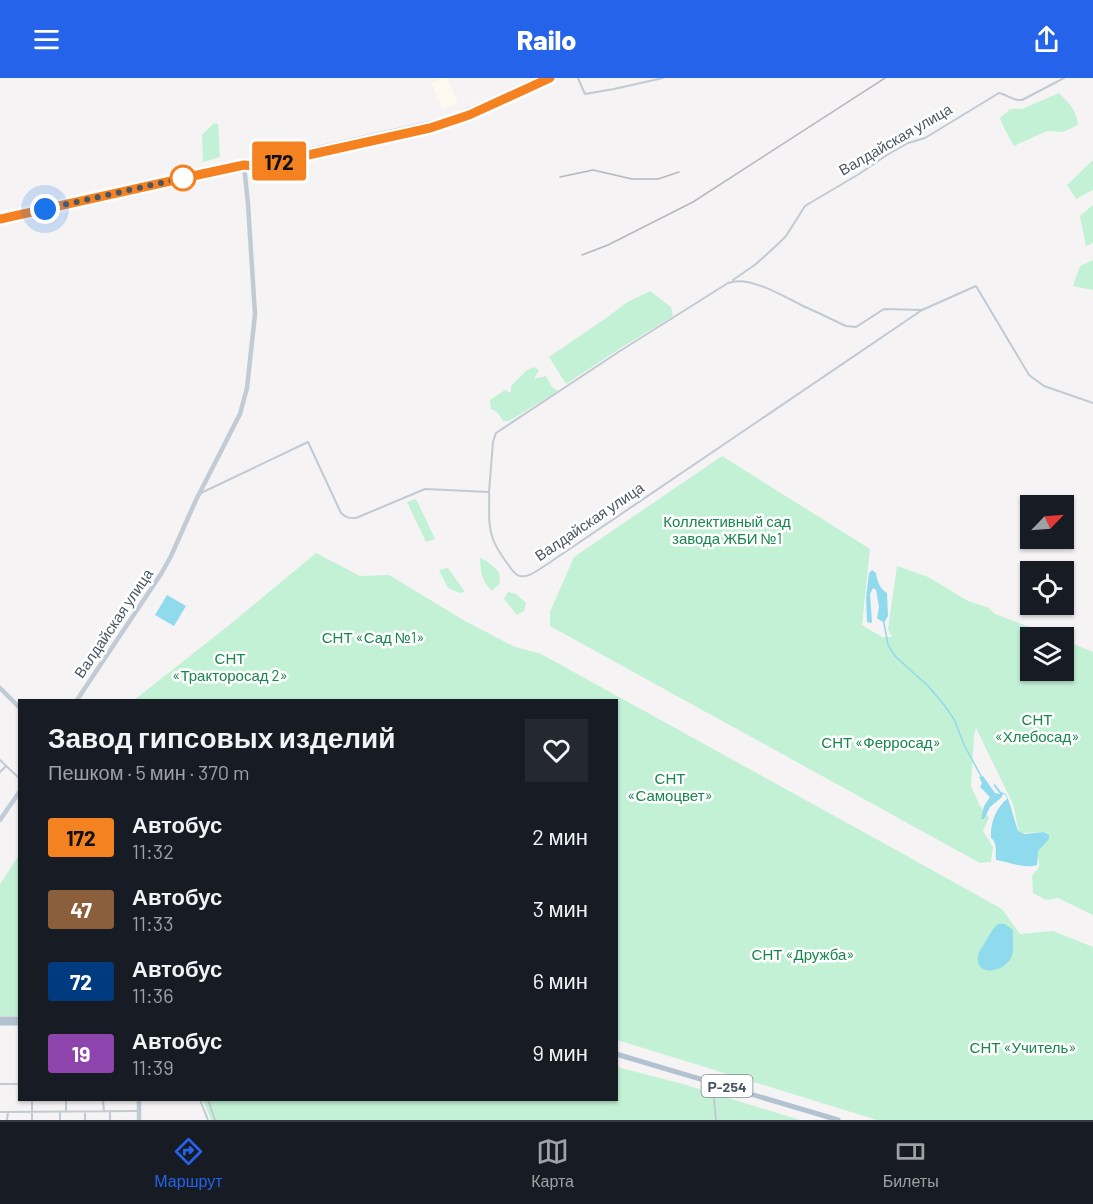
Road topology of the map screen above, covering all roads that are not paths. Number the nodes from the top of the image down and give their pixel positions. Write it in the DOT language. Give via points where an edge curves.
graph roads {
  1 [pos="539,78"];
  2 [pos="550,78"];
  3 [pos="578,78"];
  4 [pos="663,78"];
  5 [pos="1064,78"];
  6 [pos="244,165"];
  7 [pos="0,219"];
  8 [pos="728,284"];
  9 [pos="922,310"];
  10 [pos="1093,403"];
  11 [pos="489,492"];
  12 [pos="200,494"];
  13 [pos="0,688"];
  14 [pos="78,699"];
  15 [pos="18,706"];
  16 [pos="0,760"];
  17 [pos="6,766"];
  18 [pos="0,772"];
  19 [pos="18,777"];
  20 [pos="18,794"];
  21 [pos="0,820"];
  22 [pos="0,1021"];
  23 [pos="18,1021"];
  24 [pos="618,1055"];
  25 [pos="0,1084"];
  26 [pos="18,1084"];
  27 [pos="714,1099"];
  28 [pos="32,1101"];
  29 [pos="66,1101"];
  30 [pos="103,1101"];
  31 [pos="139,1101"];
  32 [pos="200,1101"];
  33 [pos="208,1101"];
  34 [pos="104,1111"];
  35 [pos="110,1111"];
  36 [pos="139,1111"];
  37 [pos="0,1112"];
  38 [pos="8,1112"];
  39 [pos="32,1112"];
  40 [pos="60,1112"];
  41 [pos="66,1112"];
  42 [pos="85,1112"];
  43 [pos="8,1120"];
  44 [pos="32,1120"];
  45 [pos="60,1120"];
  46 [pos="85,1120"];
  47 [pos="110,1120"];
  48 [pos="140,1120"];
  49 [pos="208,1120"];
  50 [pos="215,1120"];
  51 [pos="716,1120"];
  52 [pos="838,1120"];
  1 -- 6 [label="main road" via="451,117"];
  2 -- 6 [label="main road" via="478,112 430,128 290,159"];
  3 -- 4 [label="street" via="585,94"];
  5 -- 8 [label="street, Валдайская улица" via="1022,100 999,93 926,138 886,155 805,206 786,236"];
  6 -- 7 [label="main road"];
  6 -- 12 [label="street, Валдайская улица" via="255,314 247,388 240,414"];
  8 -- 9 [label="street" via="734,281 763,286 846,326 856,327 884,309"];
  8 -- 11 [label="street, Валдайская улица" via="496,433"];
  9 -- 10 [label="street" via="976,286 1029,375 1044,386"];
  9 -- 11 [label="street, Валдайская улица" via="529,575 515,574 497,549 491,532"];
  11 -- 12 [label="street" via="425,489 356,518 344,517 308,442"];
  12 -- 14 [label="street, Валдайская улица" via="157,580"];
  13 -- 15 [label="street"];
  16 -- 17 [label="street"];
  17 -- 18 [label="street"];
  17 -- 19 [label="street"];
  20 -- 21 [label="street"];
  22 -- 23 [label="main road"];
  24 -- 52 [label="main road, Р-254"];
  25 -- 26 [label="street"];
  27 -- 51 [label="street"];
  28 -- 39 [label="street"];
  29 -- 41 [label="street"];
  30 -- 34 [label="street"];
  31 -- 36 [label="street"];
  32 -- 49 [label="street"];
  33 -- 50 [label="street"];
  34 -- 35 [label="street"];
  34 -- 42 [label="street"];
  35 -- 36 [label="street"];
  35 -- 47 [label="street"];
  36 -- 48 [label="street"];
  37 -- 38 [label="street"];
  38 -- 39 [label="street"];
  38 -- 43 [label="street"];
  39 -- 40 [label="street"];
  39 -- 44 [label="street"];
  40 -- 41 [label="street"];
  40 -- 45 [label="street"];
  41 -- 42 [label="street"];
  42 -- 46 [label="street"];
}
